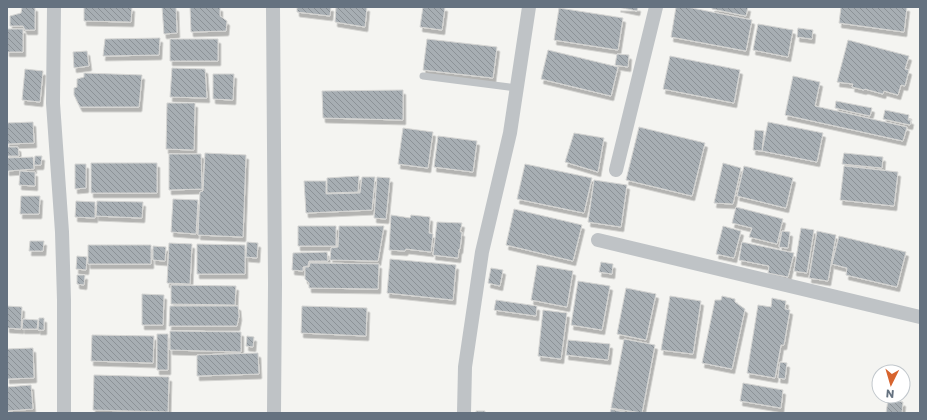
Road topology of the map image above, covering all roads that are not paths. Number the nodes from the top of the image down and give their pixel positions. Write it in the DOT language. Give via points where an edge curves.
graph roads {
  1 [pos="54,7"];
  2 [pos="273,7"];
  3 [pos="529,7"];
  4 [pos="656,7"];
  5 [pos="423,76"];
  6 [pos="517,88"];
  7 [pos="616,170"];
  8 [pos="598,240"];
  9 [pos="920,317"];
  10 [pos="64,413"];
  11 [pos="274,413"];
  12 [pos="464,413"];
  1 -- 10 [label="street" via="53,103 62,232"];
  2 -- 11 [label="street"];
  3 -- 6 [label="street"];
  4 -- 7 [label="street"];
  5 -- 6 [label="lane"];
  6 -- 12 [label="street" via="510,133 482,252 465,368"];
  8 -- 9 [label="street"];
}
